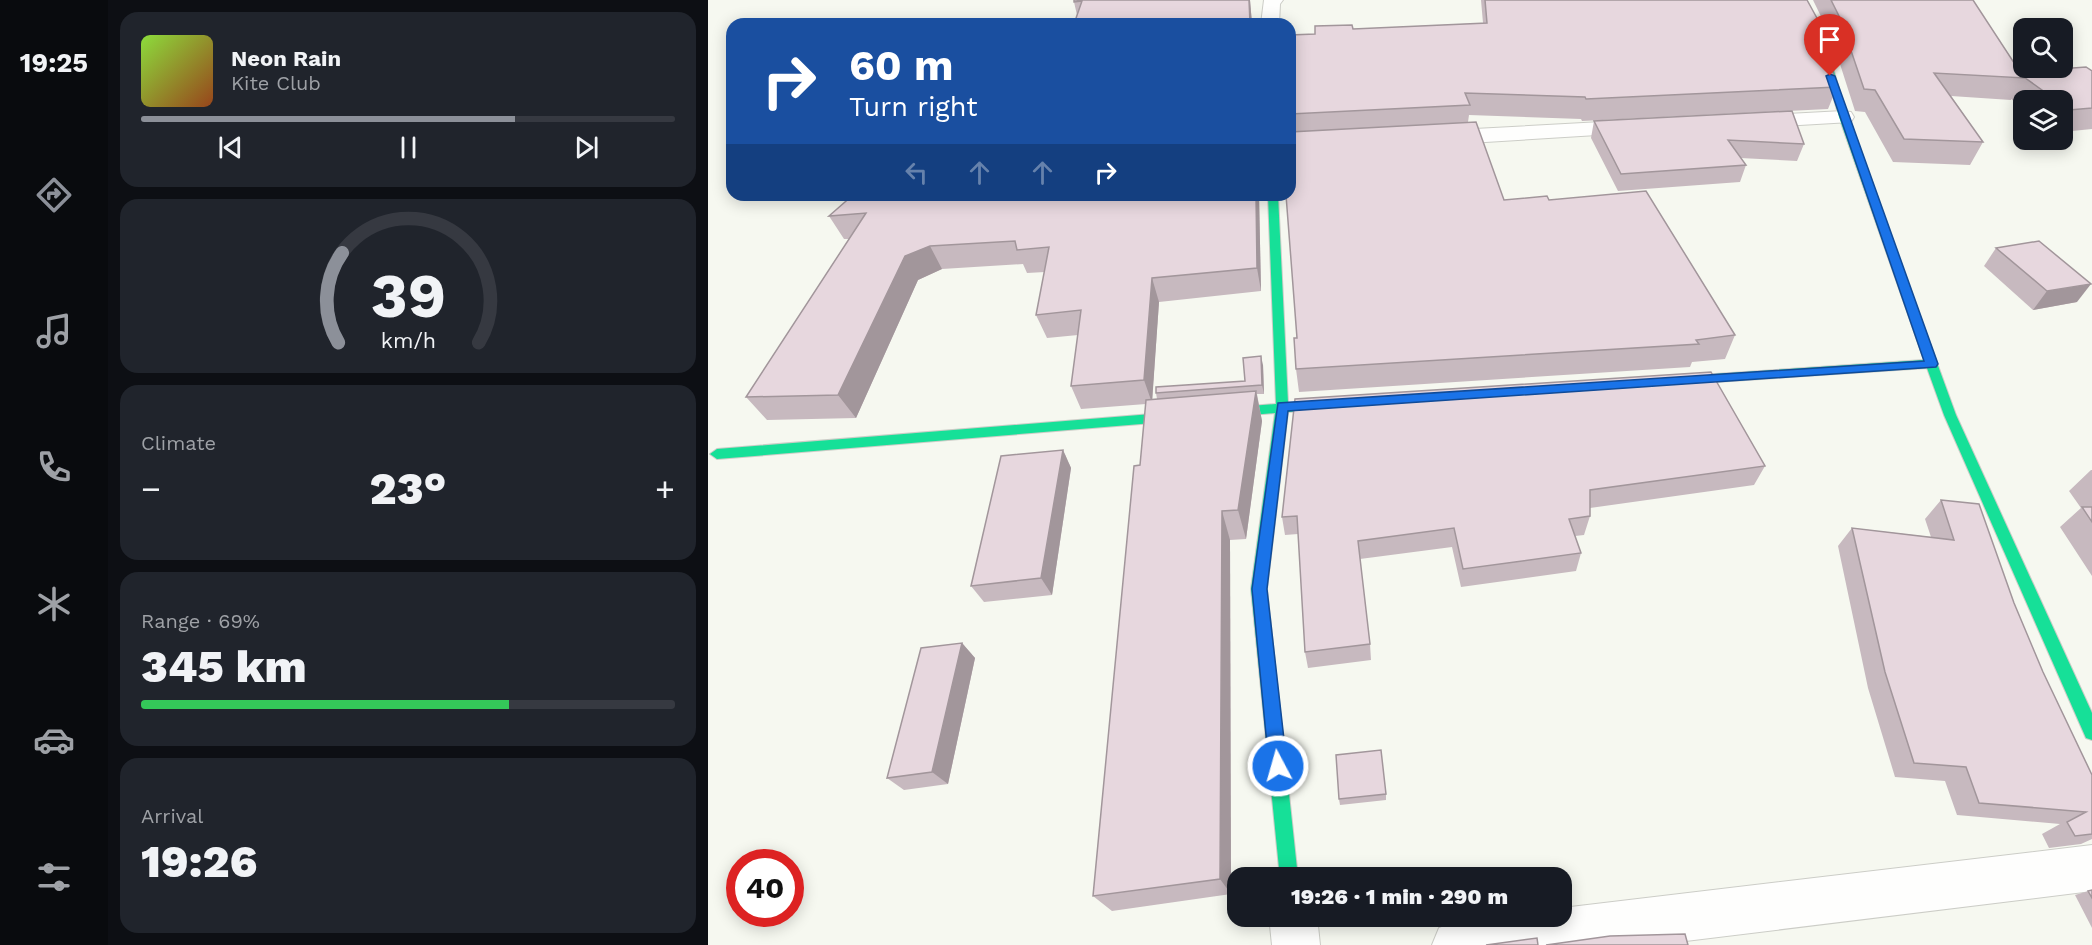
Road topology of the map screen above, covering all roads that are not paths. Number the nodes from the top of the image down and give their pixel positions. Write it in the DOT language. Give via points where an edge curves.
graph roads {
  1 [pos="1274,0"];
  2 [pos="1801,0"];
  3 [pos="1270,18"];
  4 [pos="1843,117"];
  5 [pos="1733,122"];
  6 [pos="1661,126"];
  7 [pos="1422,139"];
  8 [pos="1273,201"];
  9 [pos="1932,364"];
  10 [pos="1660,382"];
  11 [pos="1353,402"];
  12 [pos="1282,406"];
  13 [pos="717,454"];
  14 [pos="2092,732"];
  15 [pos="1288,867"];
  16 [pos="2092,868"];
  17 [pos="1294,927"];
  18 [pos="1296,945"];
  19 [pos="1456,945"];
  1 -- 3 [label="street" via="1270,3"];
  2 -- 4 [label="main road" via="1821,40"];
  4 -- 5 [label="street"];
  4 -- 9 [label="main road"];
  6 -- 7 [label="street"];
  8 -- 12 [label="main road"];
  9 -- 10 [label="main road"];
  9 -- 14 [label="main road" via="1950,415"];
  11 -- 12 [label="main road"];
  12 -- 13 [label="main road"];
  12 -- 15 [label="main road" via="1259,589"];
  16 -- 19 [label="street"];
  17 -- 18 [label="street"];
}
